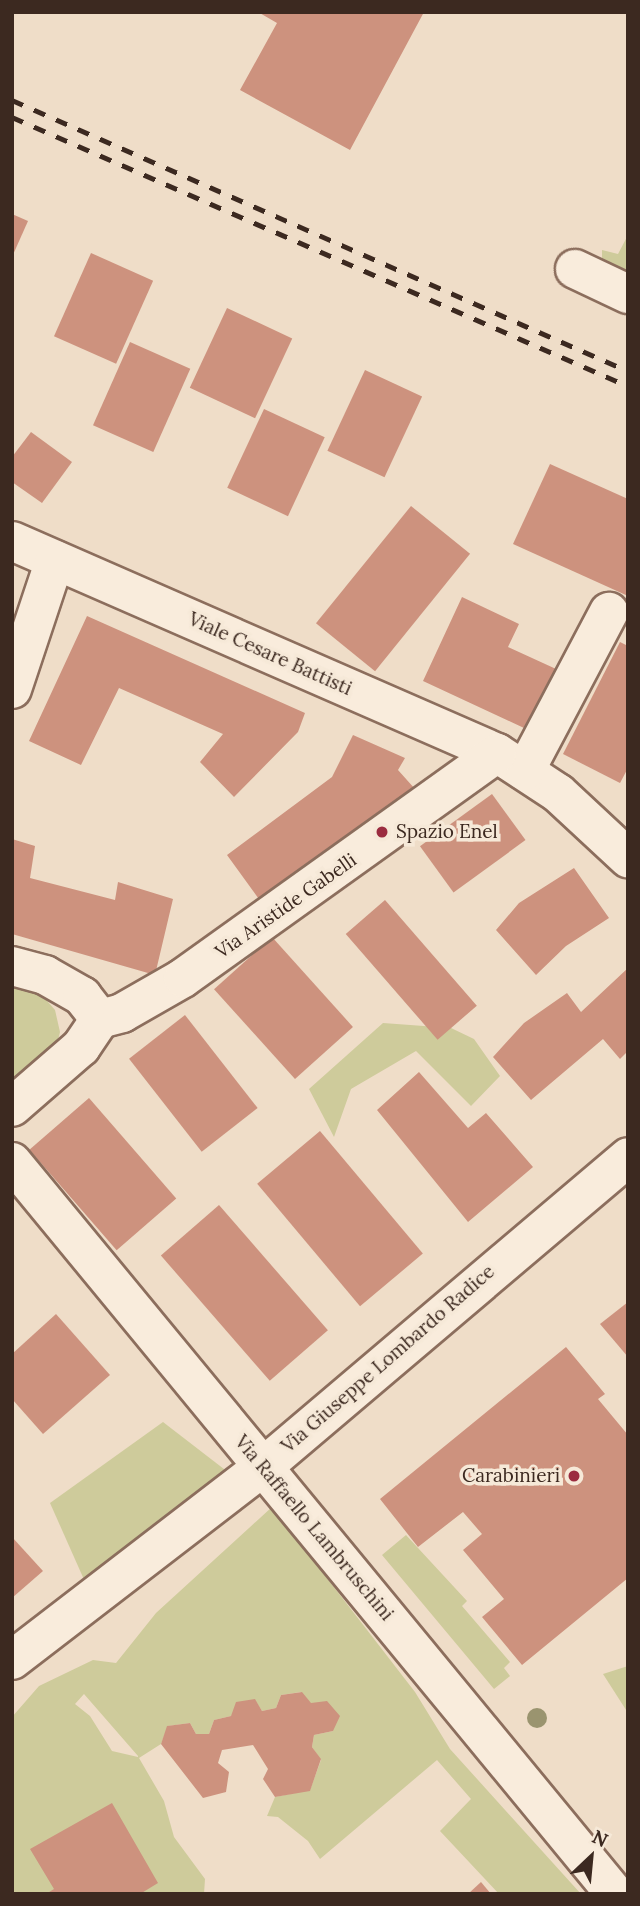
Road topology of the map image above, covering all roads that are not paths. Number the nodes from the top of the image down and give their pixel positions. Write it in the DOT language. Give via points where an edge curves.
graph roads {
  1 [pos="575,269"];
  2 [pos="628,293"];
  3 [pos="12,541"];
  4 [pos="55,560"];
  5 [pos="609,612"];
  6 [pos="12,689"];
  7 [pos="511,762"];
  8 [pos="628,858"];
  9 [pos="12,966"];
  10 [pos="100,1019"];
  11 [pos="12,1107"];
  12 [pos="628,1157"];
  13 [pos="12,1162"];
  14 [pos="263,1467"];
  15 [pos="12,1660"];
  16 [pos="615,1894"];
  1 -- 2 [label="street"];
  3 -- 4 [label="street, Viale Cesare Battisti"];
  4 -- 6 [label="street"];
  4 -- 7 [label="street, Viale Cesare Battisti"];
  5 -- 7 [label="street"];
  7 -- 8 [label="street, Viale Cesare Battisti" via="558,793"];
  7 -- 10 [label="street, Via Aristide Gabelli" via="183,978 122,1013"];
  9 -- 10 [label="street" via="46,975 82,996"];
  10 -- 11 [label="street" via="81,1047"];
  12 -- 14 [label="street, Via Giuseppe Lombardo Radice"];
  13 -- 14 [label="street, Via Raffaello Lambruschini"];
  14 -- 15 [label="street, Via Giuseppe Lombardo Radice"];
  14 -- 16 [label="street, Via Raffaello Lambruschini"];
}
